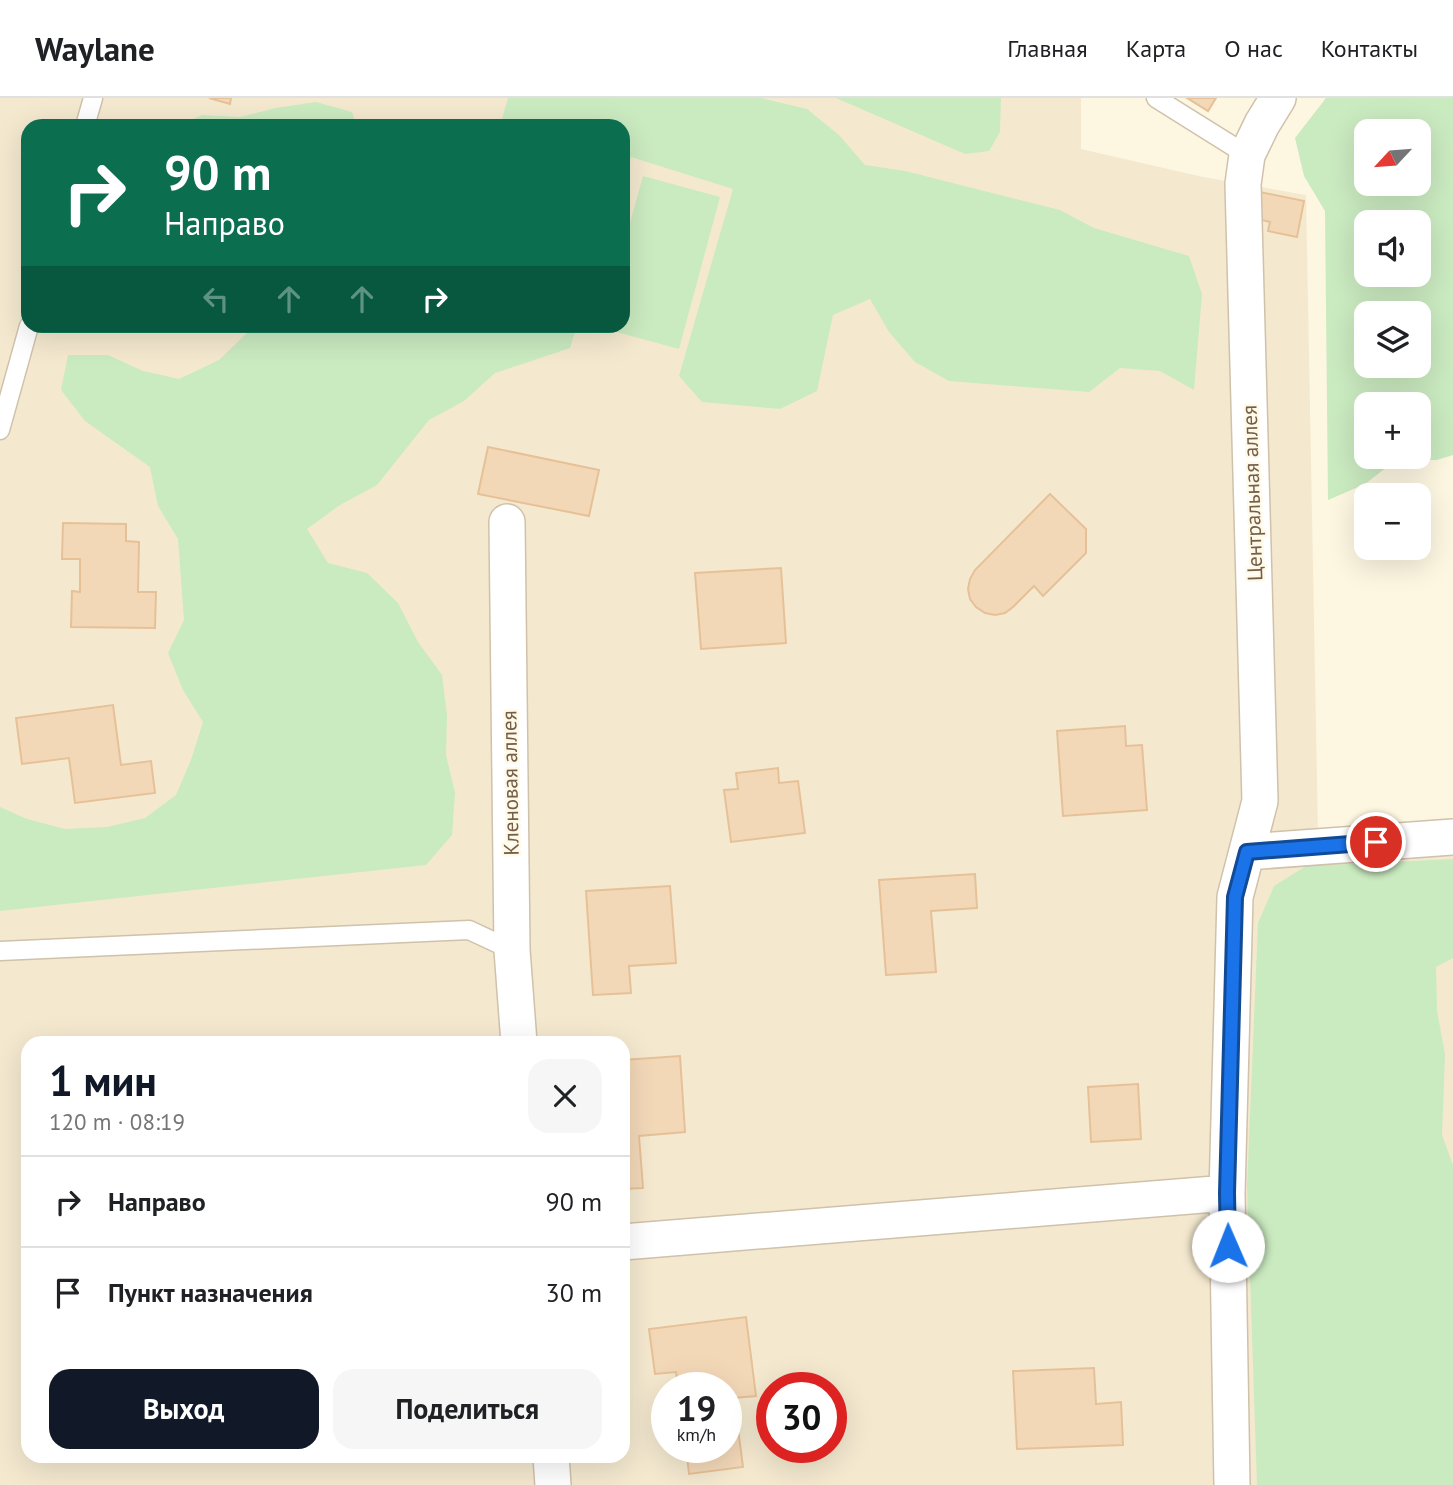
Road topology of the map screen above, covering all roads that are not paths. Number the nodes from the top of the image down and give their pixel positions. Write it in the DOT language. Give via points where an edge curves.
graph roads {
  1 [pos="93,98"];
  2 [pos="1156,98"];
  3 [pos="1278,98"];
  4 [pos="87,119"];
  5 [pos="1245,170"];
  6 [pos="27,333"];
  7 [pos="0,430"];
  8 [pos="507,522"];
  9 [pos="1453,837"];
  10 [pos="1247,852"];
  11 [pos="512,950"];
  12 [pos="0,951"];
  13 [pos="518,1036"];
  14 [pos="1227,1193"];
  15 [pos="630,1241"];
  16 [pos="551,1463"];
  17 [pos="553,1485"];
  18 [pos="1232,1485"];
  1 -- 4 [label="lane"];
  2 -- 5 [label="lane"];
  3 -- 5 [label="street" via="1262,124"];
  5 -- 10 [label="street, Центральная аллея" via="1260,801"];
  6 -- 7 [label="lane"];
  8 -- 11 [label="street, Кленовая аллея"];
  9 -- 10 [label="street"];
  10 -- 14 [label="street, Центральная аллея" via="1235,897"];
  11 -- 12 [label="lane" via="469,930"];
  11 -- 13 [label="street, Кленовая аллея"];
  14 -- 15 [label="street"];
  14 -- 18 [label="street, Центральная аллея"];
  16 -- 17 [label="street"];
}
